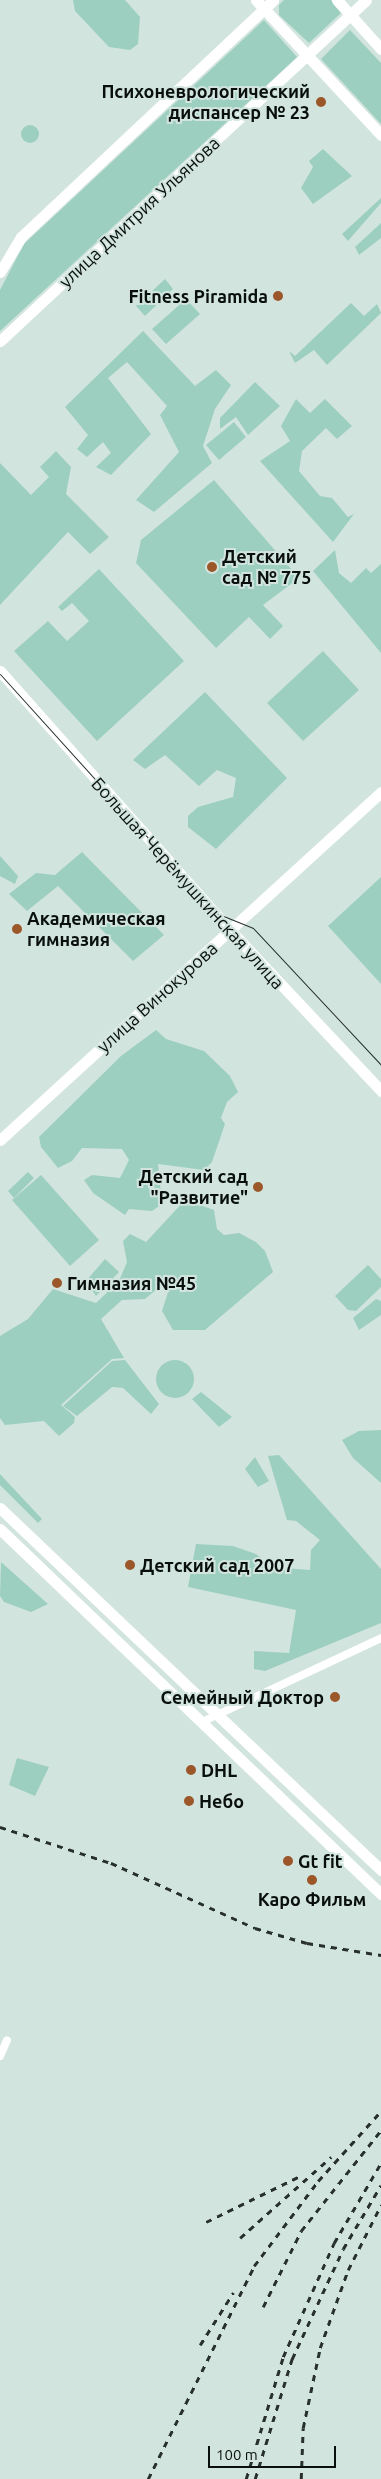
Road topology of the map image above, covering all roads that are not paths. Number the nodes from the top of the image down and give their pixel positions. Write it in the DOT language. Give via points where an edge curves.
graph roads {
  1 [pos="273,0"];
  2 [pos="337,0"];
  3 [pos="366,0"];
  4 [pos="260,4"];
  5 [pos="350,15"];
  6 [pos="381,48"];
  7 [pos="308,54"];
  8 [pos="381,136"];
  9 [pos="0,272"];
  10 [pos="0,341"];
  11 [pos="0,671"];
  12 [pos="381,792"];
  13 [pos="230,930"];
  14 [pos="381,1091"];
  15 [pos="0,1140"];
  16 [pos="0,1508"];
  17 [pos="0,1529"];
  18 [pos="381,1638"];
  19 [pos="217,1714"];
  20 [pos="202,1722"];
  21 [pos="306,1799"];
  22 [pos="294,1812"];
  23 [pos="381,1870"];
  24 [pos="381,1894"];
  25 [pos="7,2040"];
  26 [pos="0,2056"];
  1 -- 4 [label="main road"];
  2 -- 5 [label="main road"];
  3 -- 5 [label="main road, улица Дмитрия Ульянова"];
  4 -- 7 [label="main road"];
  4 -- 9 [label="main road" via="21,237"];
  5 -- 6 [label="main road"];
  5 -- 7 [label="main road, улица Дмитрия Ульянова"];
  7 -- 8 [label="main road"];
  7 -- 10 [label="main road, улица Дмитрия Ульянова"];
  11 -- 13 [label="main road, Большая Черёмушкинская улица"];
  12 -- 13 [label="main road, улица Винокурова"];
  13 -- 14 [label="main road, Большая Черёмушкинская улица"];
  13 -- 15 [label="main road, улица Винокурова"];
  16 -- 19 [label="main road"];
  17 -- 20 [label="main road"];
  18 -- 19 [label="street"];
  19 -- 20 [label="street"];
  19 -- 21 [label="main road"];
  20 -- 22 [label="main road"];
  21 -- 22 [label="street" via="294,1799"];
  21 -- 23 [label="main road"];
  22 -- 24 [label="main road"];
  25 -- 26 [label="street"];
}
